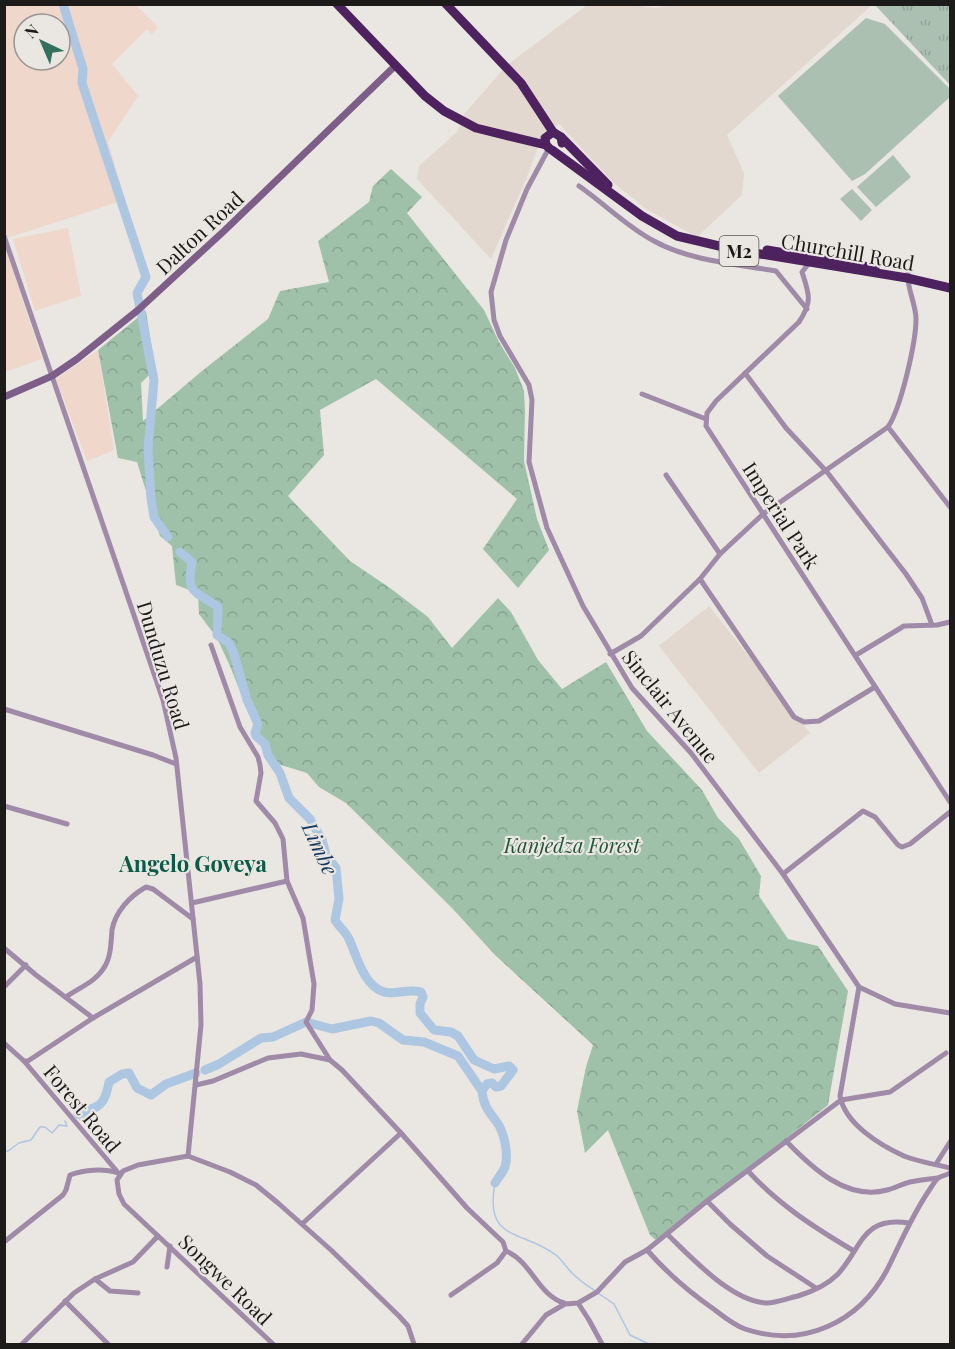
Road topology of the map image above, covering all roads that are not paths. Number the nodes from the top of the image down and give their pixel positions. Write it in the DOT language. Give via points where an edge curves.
graph roads {
  1 [pos="337,4"];
  2 [pos="446,4"];
  3 [pos="396,65"];
  4 [pos="557,135"];
  5 [pos="549,147"];
  6 [pos="579,186"];
  7 [pos="4,236"];
  8 [pos="811,260"];
  9 [pos="907,276"];
  10 [pos="951,283"];
  11 [pos="951,288"];
  12 [pos="807,309"];
  13 [pos="745,373"];
  14 [pos="52,376"];
  15 [pos="642,394"];
  16 [pos="4,397"];
  17 [pos="706,419"];
  18 [pos="888,427"];
  19 [pos="827,472"];
  20 [pos="666,475"];
  21 [pos="951,507"];
  22 [pos="763,514"];
  23 [pos="720,554"];
  24 [pos="700,579"];
  25 [pos="951,622"];
  26 [pos="932,625"];
  27 [pos="211,645"];
  28 [pos="610,654"];
  29 [pos="856,655"];
  30 [pos="875,687"];
  31 [pos="4,709"];
  32 [pos="176,764"];
  33 [pos="951,802"];
  34 [pos="4,806"];
  35 [pos="951,812"];
  36 [pos="67,824"];
  37 [pos="783,874"];
  38 [pos="287,881"];
  39 [pos="192,903"];
  40 [pos="193,920"];
  41 [pos="4,948"];
  42 [pos="197,957"];
  43 [pos="26,965"];
  44 [pos="4,987"];
  45 [pos="859,987"];
  46 [pos="66,997"];
  47 [pos="951,1013"];
  48 [pos="93,1018"];
  49 [pos="4,1043"];
  50 [pos="946,1053"];
  51 [pos="330,1060"];
  52 [pos="24,1061"];
  53 [pos="196,1085"];
  54 [pos="841,1100"];
  55 [pos="401,1133"];
  56 [pos="786,1141"];
  57 [pos="951,1142"];
  58 [pos="188,1156"];
  59 [pos="936,1164"];
  60 [pos="951,1168"];
  61 [pos="748,1171"];
  62 [pos="951,1173"];
  63 [pos="120,1175"];
  64 [pos="938,1178"];
  65 [pos="707,1202"];
  66 [pos="909,1223"];
  67 [pos="302,1224"];
  68 [pos="667,1234"];
  69 [pos="158,1236"];
  70 [pos="4,1242"];
  71 [pos="170,1246"];
  72 [pos="647,1250"];
  73 [pos="506,1251"];
  74 [pos="854,1251"];
  75 [pos="167,1267"];
  76 [pos="95,1279"];
  77 [pos="816,1288"];
  78 [pos="138,1293"];
  79 [pos="451,1295"];
  80 [pos="65,1301"];
  81 [pos="578,1303"];
  82 [pos="565,1304"];
  83 [pos="22,1344"];
  84 [pos="108,1344"];
  85 [pos="273,1344"];
  86 [pos="414,1344"];
  87 [pos="522,1344"];
  88 [pos="602,1344"];
  1 -- 3 [label="highway, M2"];
  2 -- 4 [label="highway, Churchill Road / M2" via="521,82"];
  3 -- 5 [label="highway, M2" via="425,96 458,119 476,128"];
  3 -- 14 [label="main road, Dalton Road" via="138,310"];
  4 -- 5 [label="highway" via="547,135"];
  4 -- 5 [label="highway" via="561,146"];
  4 -- 8 [label="highway, Churchill Road / M2" via="606,183 662,224 697,237"];
  5 -- 8 [label="highway, Churchill Road / M2" via="642,216 677,236"];
  5 -- 28 [label="street, Sinclair Avenue" via="522,200 496,271 491,291 494,320 529,385 529,462 547,528"];
  6 -- 12 [label="street" via="662,245 776,271"];
  7 -- 14 [label="street, Dunduzu Road"];
  8 -- 9 [label="highway, Churchill Road / M2"];
  8 -- 12 [label="street" via="802,272 808,293"];
  9 -- 10 [label="highway, Churchill Road / M2"];
  9 -- 11 [label="highway, Churchill Road / M2"];
  9 -- 18 [label="street" via="915,304 915,335 899,405"];
  12 -- 13 [label="street" via="799,322"];
  13 -- 17 [label="street" via="710,408"];
  13 -- 19 [label="street" via="786,428"];
  14 -- 16 [label="main road, Dalton Road"];
  14 -- 32 [label="street, Dunduzu Road" via="164,700"];
  15 -- 17 [label="street"];
  17 -- 22 [label="street, Imperial Park" via="706,426"];
  18 -- 19 [label="street"];
  18 -- 21 [label="street"];
  19 -- 22 [label="street"];
  19 -- 26 [label="street" via="922,598"];
  20 -- 23 [label="street"];
  22 -- 23 [label="street"];
  22 -- 29 [label="street, Imperial Park"];
  23 -- 24 [label="street"];
  24 -- 28 [label="street" via="640,636"];
  24 -- 30 [label="street" via="794,717 804,722 819,721"];
  25 -- 26 [label="street"];
  26 -- 29 [label="street" via="904,626"];
  27 -- 38 [label="street" via="240,727 258,757 261,773 255,801 275,823 283,839"];
  28 -- 37 [label="street, Sinclair Avenue" via="632,688 690,753"];
  29 -- 30 [label="street, Imperial Park"];
  30 -- 33 [label="street, Imperial Park"];
  31 -- 32 [label="street"];
  32 -- 39 [label="street, Dunduzu Road"];
  34 -- 36 [label="street"];
  35 -- 37 [label="street" via="902,847 875,816 863,811"];
  37 -- 45 [label="street, Sinclair Avenue"];
  38 -- 39 [label="street"];
  38 -- 51 [label="street" via="303,918 314,984 312,1010 306,1022"];
  39 -- 40 [label="street, Dunduzu Road"];
  40 -- 42 [label="street, Dunduzu Road"];
  40 -- 46 [label="street" via="153,889 138,891 118,912 106,966 96,979"];
  41 -- 43 [label="street"];
  42 -- 48 [label="street"];
  42 -- 53 [label="street, Dunduzu Road" via="201,1025"];
  43 -- 44 [label="street"];
  43 -- 46 [label="street"];
  45 -- 47 [label="street" via="895,1004"];
  45 -- 54 [label="street"];
  46 -- 48 [label="street"];
  48 -- 52 [label="street"];
  49 -- 52 [label="street, Forest Road"];
  50 -- 54 [label="street" via="890,1092"];
  51 -- 53 [label="street" via="301,1053 268,1058"];
  51 -- 55 [label="street"];
  52 -- 63 [label="street, Forest Road"];
  53 -- 58 [label="street, Dunduzu Road"];
  54 -- 56 [label="street"];
  54 -- 59 [label="street" via="853,1120 879,1142 907,1157"];
  55 -- 67 [label="street"];
  55 -- 73 [label="street" via="467,1208 503,1242"];
  56 -- 61 [label="street"];
  56 -- 64 [label="street" via="826,1177 857,1192 885,1191 913,1181"];
  57 -- 59 [label="street"];
  58 -- 63 [label="street" via="138,1165"];
  58 -- 67 [label="street" via="256,1185"];
  59 -- 60 [label="street"];
  61 -- 65 [label="street"];
  61 -- 74 [label="street" via="795,1215"];
  62 -- 64 [label="street"];
  63 -- 69 [label="street, Songwe Road" via="117,1187 124,1204"];
  63 -- 70 [label="street" via="107,1170 72,1173 63,1194"];
  64 -- 66 [label="street"];
  65 -- 68 [label="street"];
  65 -- 77 [label="street" via="767,1256"];
  66 -- 72 [label="street" via="886,1271 863,1304 830,1328 795,1336 751,1331 735,1324 683,1286"];
  66 -- 74 [label="street" via="892,1221 872,1228"];
  67 -- 86 [label="street" via="399,1316 408,1326"];
  68 -- 72 [label="street"];
  68 -- 77 [label="street" via="729,1290 745,1299 772,1303"];
  69 -- 71 [label="street, Songwe Road"];
  69 -- 76 [label="street" via="133,1262"];
  71 -- 75 [label="street"];
  71 -- 85 [label="street, Songwe Road"];
  72 -- 81 [label="street" via="625,1262 597,1292"];
  73 -- 79 [label="street" via="497,1263"];
  73 -- 82 [label="street" via="549,1296"];
  74 -- 77 [label="street" via="836,1275"];
  76 -- 78 [label="street" via="110,1291"];
  76 -- 80 [label="street"];
  80 -- 83 [label="street"];
  80 -- 84 [label="street"];
  81 -- 82 [label="street"];
  81 -- 88 [label="street"];
  82 -- 87 [label="street" via="546,1315"];
}
